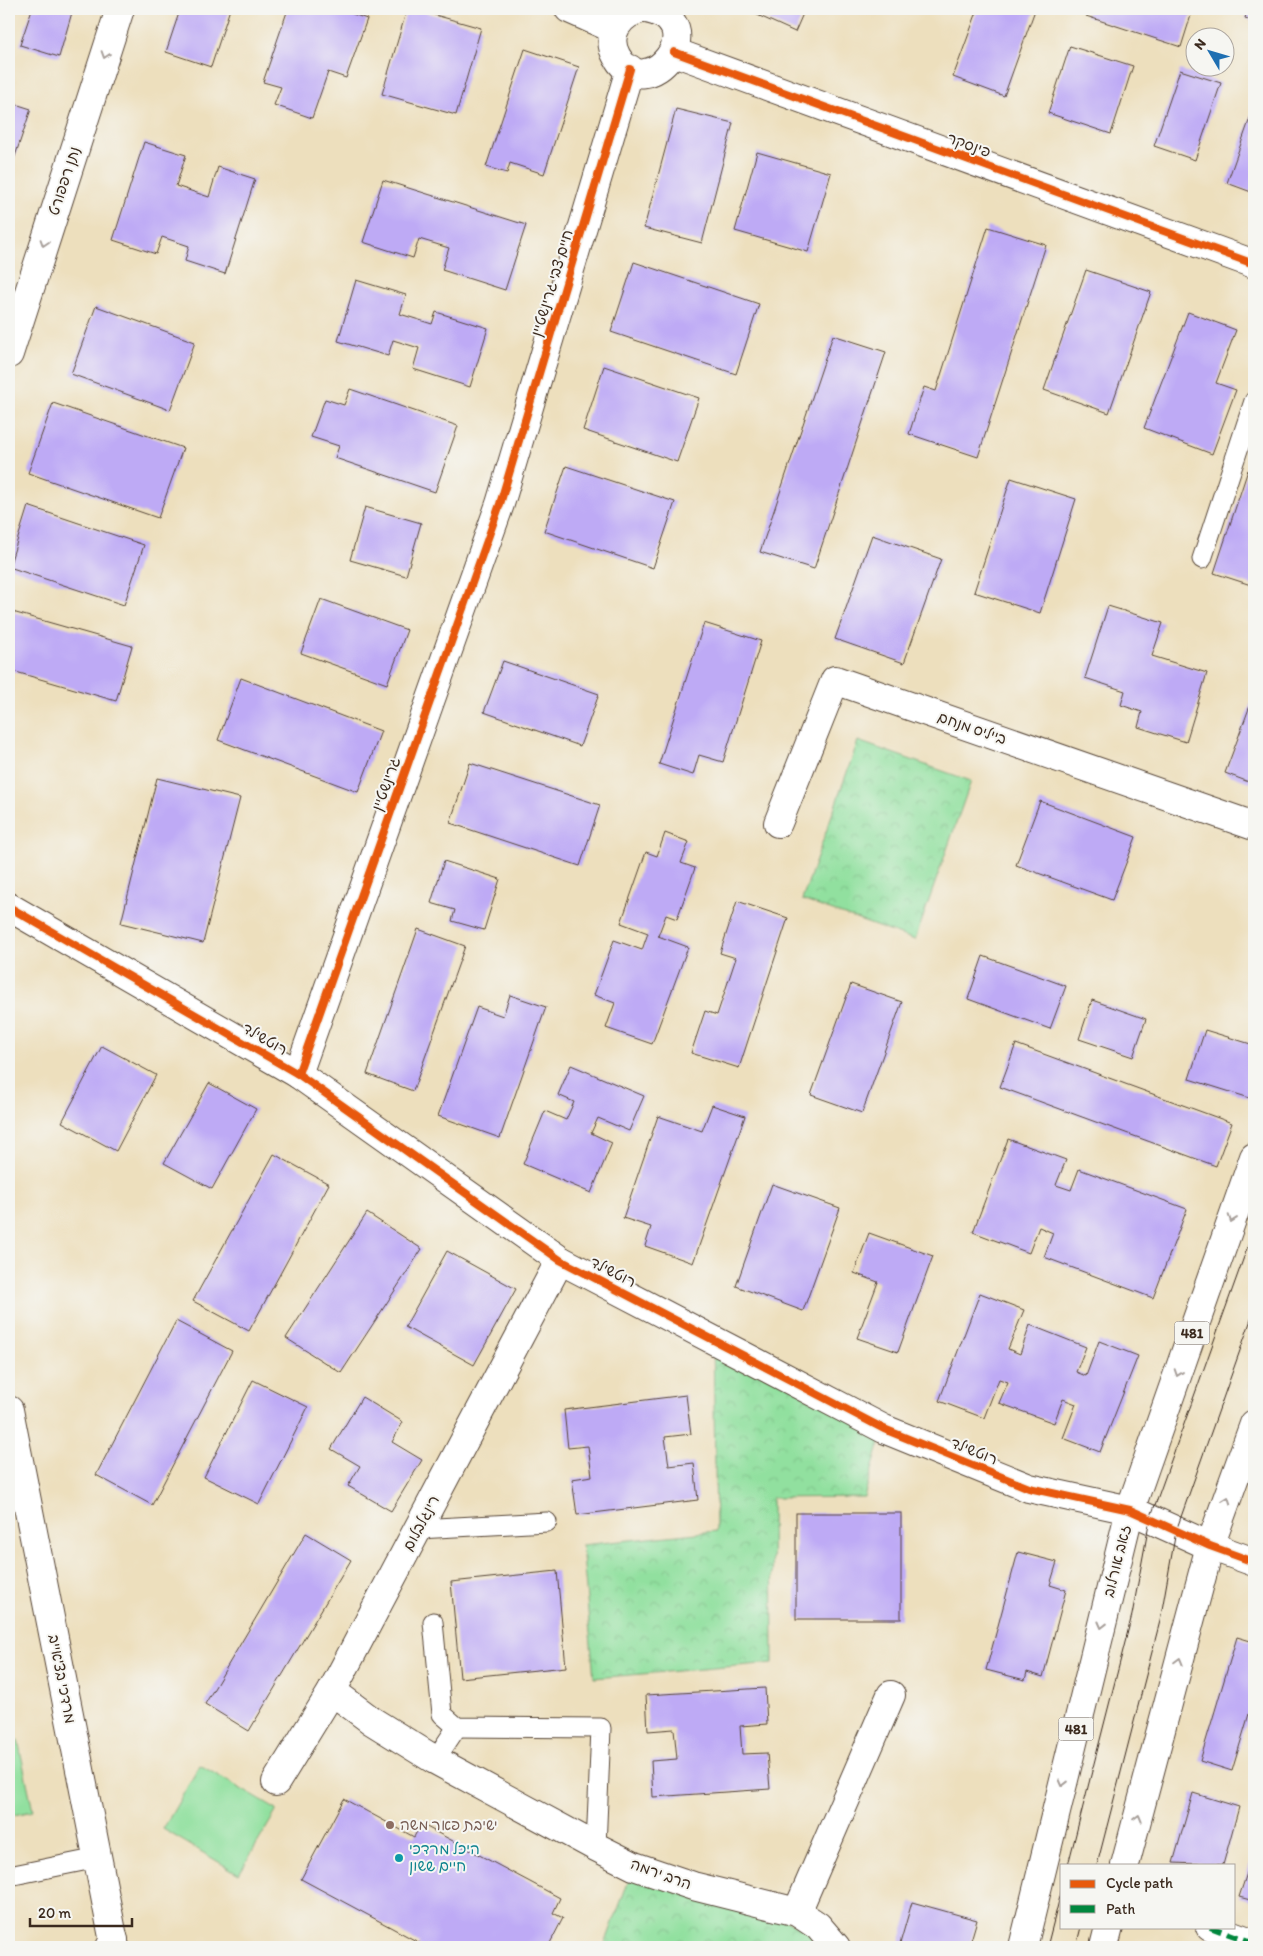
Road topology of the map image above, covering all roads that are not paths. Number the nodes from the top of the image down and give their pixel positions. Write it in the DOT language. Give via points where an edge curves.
graph roads {
  1 [pos="120,9"];
  2 [pos="569,9"];
  3 [pos="649,9"];
  4 [pos="614,29"];
  5 [pos="674,52"];
  6 [pos="630,70"];
  7 [pos="1254,264"];
  8 [pos="9,354"];
  9 [pos="1254,401"];
  10 [pos="500,504"];
  11 [pos="1202,559"];
  12 [pos="778,823"];
  13 [pos="1254,826"];
  14 [pos="9,907"];
  15 [pos="298,1074"];
  16 [pos="1254,1157"];
  17 [pos="560,1260"];
  18 [pos="9,1410"];
  19 [pos="1254,1424"];
  20 [pos="1130,1510"];
  21 [pos="547,1522"];
  22 [pos="418,1529"];
  23 [pos="1210,1546"];
  24 [pos="1254,1562"];
  25 [pos="433,1622"];
  26 [pos="332,1691"];
  27 [pos="891,1695"];
  28 [pos="457,1727"];
  29 [pos="435,1760"];
  30 [pos="276,1782"];
  31 [pos="596,1847"];
  32 [pos="98,1858"];
  33 [pos="1126,1864"];
  34 [pos="9,1876"];
  35 [pos="797,1912"];
  36 [pos="1109,1928"];
  37 [pos="1213,1928"];
  38 [pos="1254,1942"];
  39 [pos="113,1945"];
  40 [pos="836,1947"];
  41 [pos="1023,1947"];
  42 [pos="1104,1947"];
  1 -- 8 [label="street, נתן רפפורט, one-way"];
  2 -- 4 [label="street"];
  3 -- 4 [label="street" via="626,14"];
  3 -- 5 [label="street" via="663,14 675,31"];
  4 -- 6 [label="street" via="613,48"];
  5 -- 6 [label="street" via="661,68 641,73"];
  5 -- 7 [label="street, פינסקר"];
  6 -- 10 [label="street, חיים צבי גרינשטיין"];
  9 -- 11 [label="lane"];
  10 -- 15 [label="street, גרינשטיין"];
  12 -- 13 [label="street, בייליס מנחם" via="835,680"];
  14 -- 15 [label="street, רוטשילד"];
  15 -- 17 [label="street, רוטשילד"];
  16 -- 20 [label="street, זאב אורלוב / 481, one-way"];
  17 -- 20 [label="street, רוטשילד" via="884,1429 1028,1488"];
  17 -- 22 [label="street, רינגלבלום"];
  18 -- 32 [label="street, מרדכי בצ'אייב"];
  23 -- 19 [label="street, one-way"];
  20 -- 23 [label="street, רוטשילד"];
  20 -- 41 [label="street, זאב אורלוב / 481, one-way"];
  21 -- 22 [label="lane"];
  22 -- 26 [label="street, רינגלבלום"];
  23 -- 24 [label="street, רוטשילד"];
  33 -- 23 [label="street, one-way"];
  25 -- 28 [label="lane" via="442,1714"];
  26 -- 29 [label="street, הרב ירמה" via="372,1721"];
  26 -- 30 [label="street, רינגלבלום"];
  27 -- 35 [label="street"];
  28 -- 29 [label="lane"];
  28 -- 31 [label="lane" via="601,1728"];
  29 -- 31 [label="street, הרב ירמה"];
  31 -- 35 [label="street, הרב ירמה" via="634,1866 694,1886"];
  32 -- 34 [label="lane"];
  32 -- 39 [label="street, מרדכי בצ'אייב"];
  35 -- 40 [label="street, הרב ירמה" via="818,1926"];
  36 -- 42 [label="street"];
  37 -- 38 [label="street"];
}
